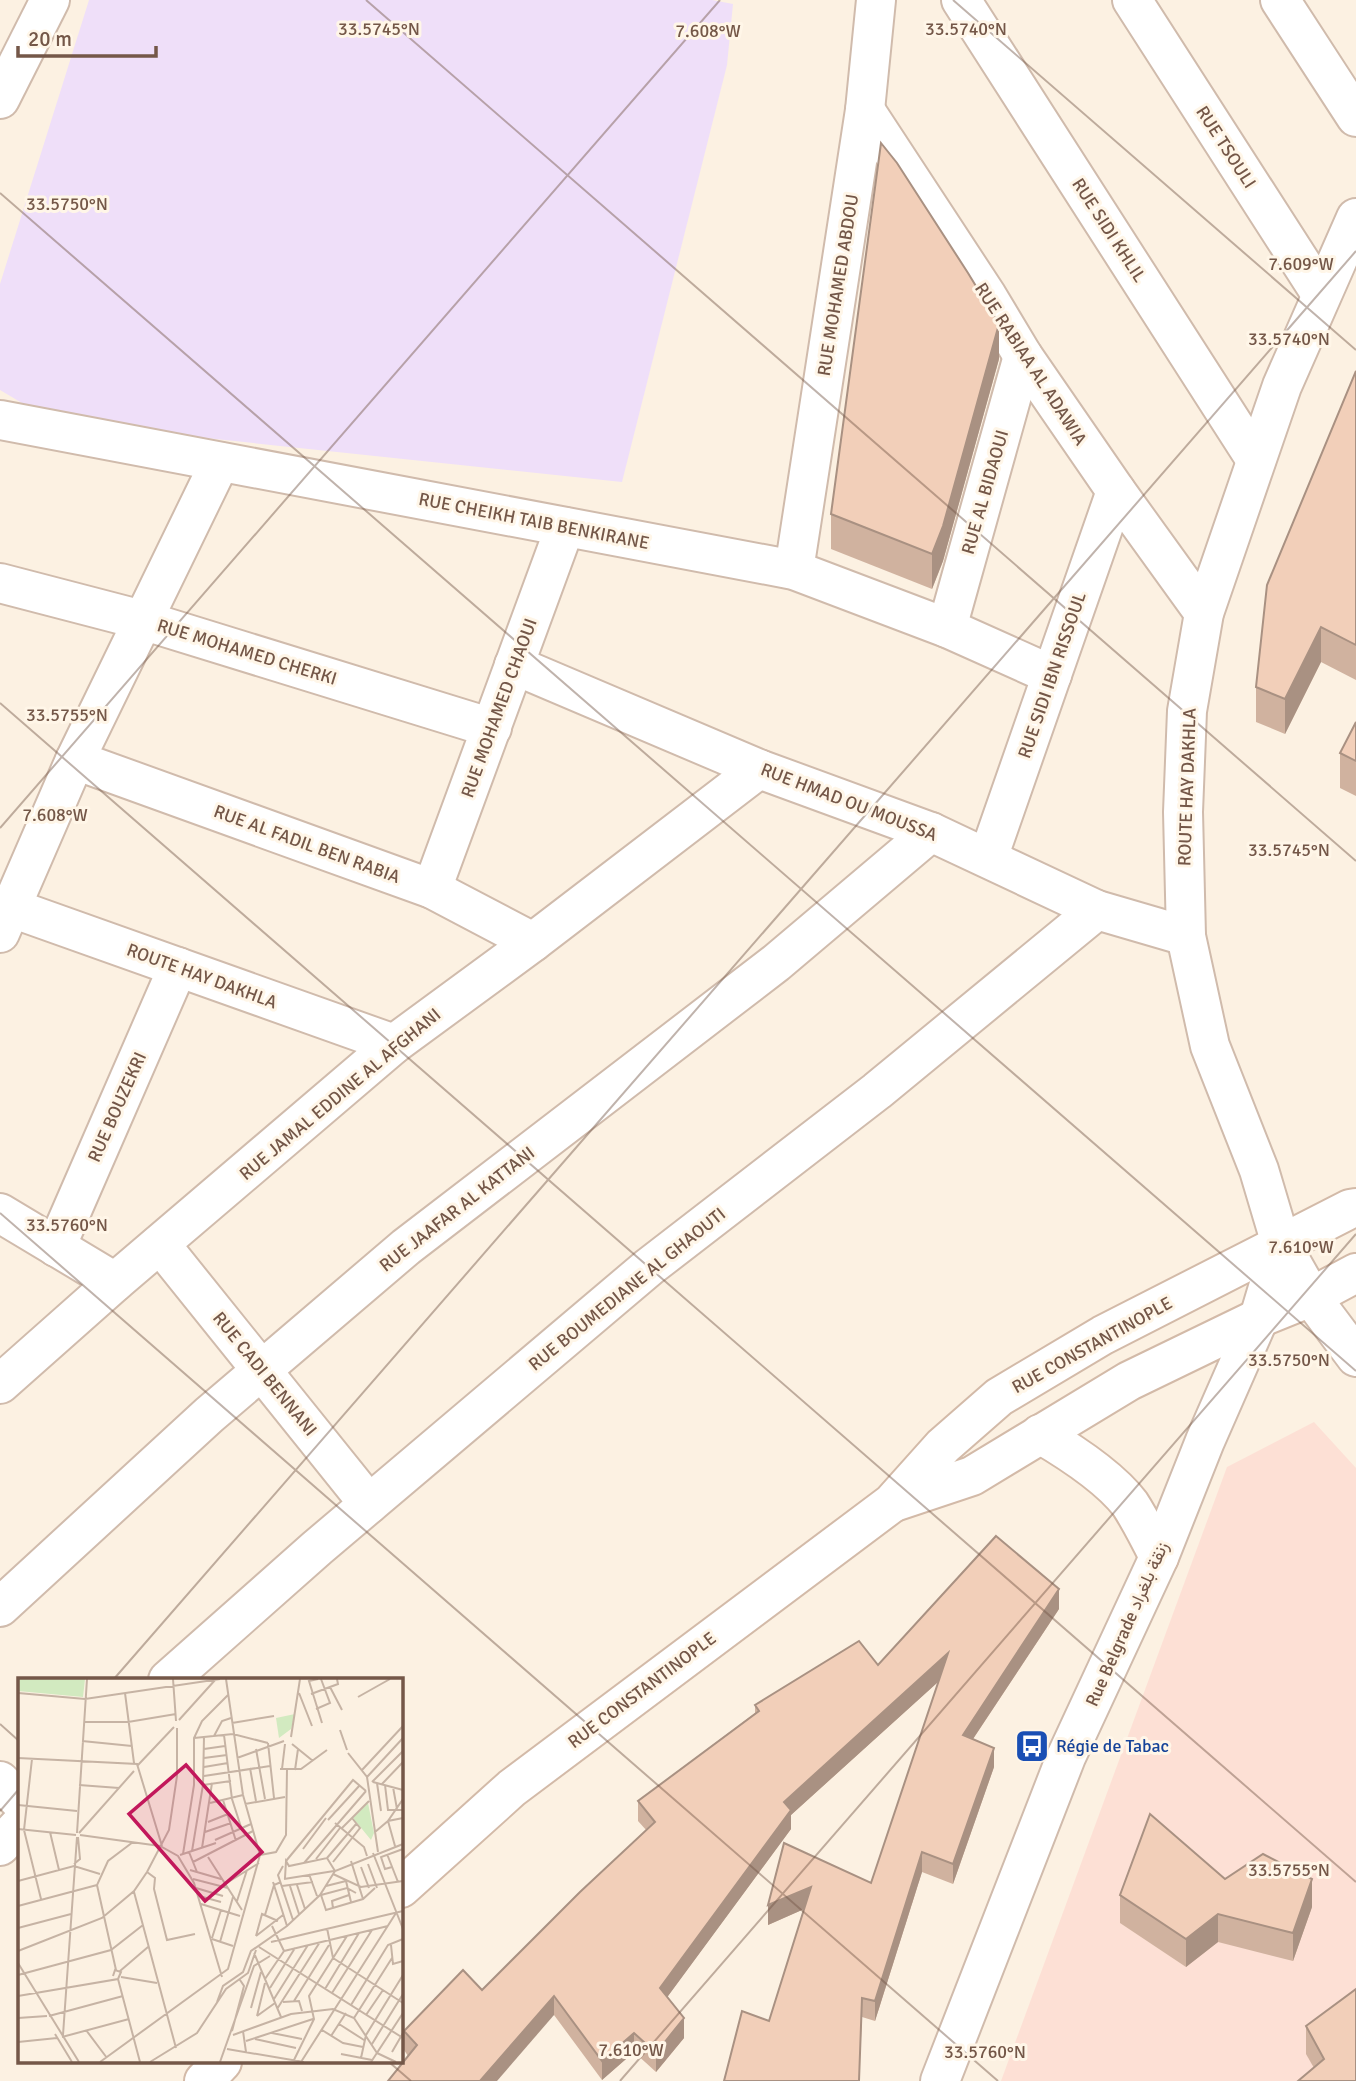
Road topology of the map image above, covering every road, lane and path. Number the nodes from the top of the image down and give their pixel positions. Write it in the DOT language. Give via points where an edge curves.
graph roads {
  1 [pos="50,0"];
  2 [pos="876,0"];
  3 [pos="961,0"];
  4 [pos="1132,0"];
  5 [pos="1280,0"];
  6 [pos="0,99"];
  7 [pos="865,110"];
  8 [pos="1356,117"];
  9 [pos="1356,218"];
  10 [pos="1321,294"];
  11 [pos="1023,356"];
  12 [pos="0,420"];
  13 [pos="1256,460"];
  14 [pos="220,461"];
  15 [pos="1116,491"];
  16 [pos="565,527"];
  17 [pos="794,570"];
  18 [pos="0,583"];
  19 [pos="1204,613"];
  20 [pos="142,620"];
  21 [pos="947,628"];
  22 [pos="514,665"];
  23 [pos="1052,675"];
  24 [pos="492,728"];
  25 [pos="75,760"];
  26 [pos="760,769"];
  27 [pos="931,832"];
  28 [pos="988,858"];
  29 [pos="432,889"];
  30 [pos="1097,910"];
  31 [pos="5,920"];
  32 [pos="1186,936"];
  33 [pos="533,943"];
  34 [pos="178,967"];
  35 [pos="394,1044"];
  36 [pos="1356,1208"];
  37 [pos="0,1213"];
  38 [pos="160,1244"];
  39 [pos="1281,1244"];
  40 [pos="56,1247"];
  41 [pos="1356,1273"];
  42 [pos="115,1282"];
  43 [pos="1311,1297"];
  44 [pos="1259,1318"];
  45 [pos="1356,1357"];
  46 [pos="261,1370"];
  47 [pos="0,1384"];
  48 [pos="1040,1434"];
  49 [pos="892,1503"];
  50 [pos="369,1504"];
  51 [pos="1159,1557"];
  52 [pos="0,1607"];
  53 [pos="170,1678"];
  54 [pos="0,1781"];
  55 [pos="18,1799"];
  56 [pos="18,1827"];
  57 [pos="0,1846"];
  58 [pos="402,1887"];
  59 [pos="220,2064"];
  60 [pos="204,2081"];
  61 [pos="940,2081"];
  1 -- 6 [label="street"];
  2 -- 7 [label="street, RUE MOHAMED ABDOU"];
  3 -- 13 [label="street, RUE SIDI KHLIL"];
  4 -- 10 [label="street, RUE TSOULI"];
  5 -- 8 [label="street"];
  7 -- 11 [label="street, RUE RABIAA AL ADAWIA"];
  7 -- 17 [label="street, RUE MOHAMED ABDOU"];
  9 -- 10 [label="street, ROUTE HAY DAKHLA"];
  10 -- 13 [label="street, ROUTE HAY DAKHLA"];
  11 -- 15 [label="street, RUE RABIAA AL ADAWIA"];
  11 -- 21 [label="street, RUE AL BIDAOUI"];
  12 -- 14 [label="street, RUE CHEIKH TAIB BENKIRANE"];
  13 -- 19 [label="street, ROUTE HAY DAKHLA"];
  14 -- 16 [label="street, RUE CHEIKH TAIB BENKIRANE"];
  14 -- 20 [label="street, ROUTE HAY DAKHLA"];
  15 -- 19 [label="street, RUE RABIAA AL ADAWIA"];
  15 -- 23 [label="street, RUE SIDI IBN RISSOUL"];
  16 -- 17 [label="street, RUE CHEIKH TAIB BENKIRANE"];
  16 -- 22 [label="street, RUE MOHAMED CHAOUI"];
  17 -- 21 [label="street, RUE CHEIKH TAIB BENKIRANE"];
  18 -- 20 [label="street, RUE MOHAMED CHERKI"];
  19 -- 32 [label="street, ROUTE HAY DAKHLA" via="1187,711 1182,812"];
  20 -- 24 [label="street, RUE MOHAMED CHERKI"];
  20 -- 25 [label="street, ROUTE HAY DAKHLA"];
  21 -- 23 [label="street, RUE CHEIKH TAIB BENKIRANE"];
  22 -- 24 [label="street, RUE MOHAMED CHAOUI"];
  22 -- 26 [label="street, RUE HMAD OU MOUSSA"];
  23 -- 28 [label="street, RUE SIDI IBN RISSOUL"];
  24 -- 29 [label="street, RUE MOHAMED CHAOUI"];
  25 -- 29 [label="street, RUE AL FADIL BEN RABIA"];
  25 -- 31 [label="street, ROUTE HAY DAKHLA"];
  26 -- 27 [label="street, RUE HMAD OU MOUSSA"];
  26 -- 33 [label="street, RUE JAMAL EDDINE AL AFGHANI"];
  27 -- 28 [label="street, RUE HMAD OU MOUSSA"];
  27 -- 46 [label="street, RUE JAAFAR AL KATTANI" via="776,963 406,1247"];
  28 -- 30 [label="street, RUE HMAD OU MOUSSA"];
  29 -- 33 [label="street, RUE AL FADIL BEN RABIA"];
  30 -- 32 [label="street, RUE HMAD OU MOUSSA"];
  30 -- 50 [label="street, RUE BOUMEDIANE AL GHAOUTI" via="877,1091 649,1267"];
  31 -- 34 [label="street, ROUTE HAY DAKHLA"];
  32 -- 39 [label="street, ROUTE HAY DAKHLA" via="1210,1046 1259,1170"];
  33 -- 35 [label="street, RUE JAMAL EDDINE AL AFGHANI"];
  34 -- 35 [label="street, ROUTE HAY DAKHLA"];
  34 -- 40 [label="street, RUE BOUZEKRI"];
  35 -- 38 [label="street, RUE JAMAL EDDINE AL AFGHANI"];
  36 -- 39 [label="street, RUE CONSTANTINOPLE"];
  37 -- 40 [label="street"];
  38 -- 42 [label="street, RUE JAMAL EDDINE AL AFGHANI"];
  38 -- 46 [label="street, RUE CADI BENNANI"];
  39 -- 43 [label="street, ROUTE HAY DAKHLA"];
  39 -- 44 [label="street, Rue Belgrade زنقة بلغراد"];
  39 -- 49 [label="street, RUE CONSTANTINOPLE" via="1102,1335 999,1397 943,1446"];
  40 -- 42 [label="street"];
  41 -- 43 [label="street, RUE CONSTANTINOPLE"];
  42 -- 47 [label="street, RUE JAMAL EDDINE AL AFGHANI"];
  43 -- 44 [label="street, RUE CONSTANTINOPLE"];
  43 -- 45 [label="street, ROUTE HAY DAKHLA"];
  44 -- 48 [label="street, RUE CONSTANTINOPLE" via="1129,1381"];
  44 -- 51 [label="street, Rue Belgrade زنقة بلغراد"];
  46 -- 50 [label="street, RUE CADI BENNANI"];
  46 -- 52 [label="street, RUE JAAFAR AL KATTANI"];
  48 -- 49 [label="street, RUE CONSTANTINOPLE" via="972,1476"];
  48 -- 51 [label="street" via="1070,1451 1113,1486 1128,1502"];
  49 -- 58 [label="street, RUE CONSTANTINOPLE" via="512,1788"];
  50 -- 53 [label="street, RUE BOUMEDIANE AL GHAOUTI"];
  51 -- 61 [label="street, Rue Belgrade زنقة بلغراد" via="1066,1757"];
  54 -- 55 [label="street"];
  56 -- 57 [label="street"];
  59 -- 60 [label="street"];
}
